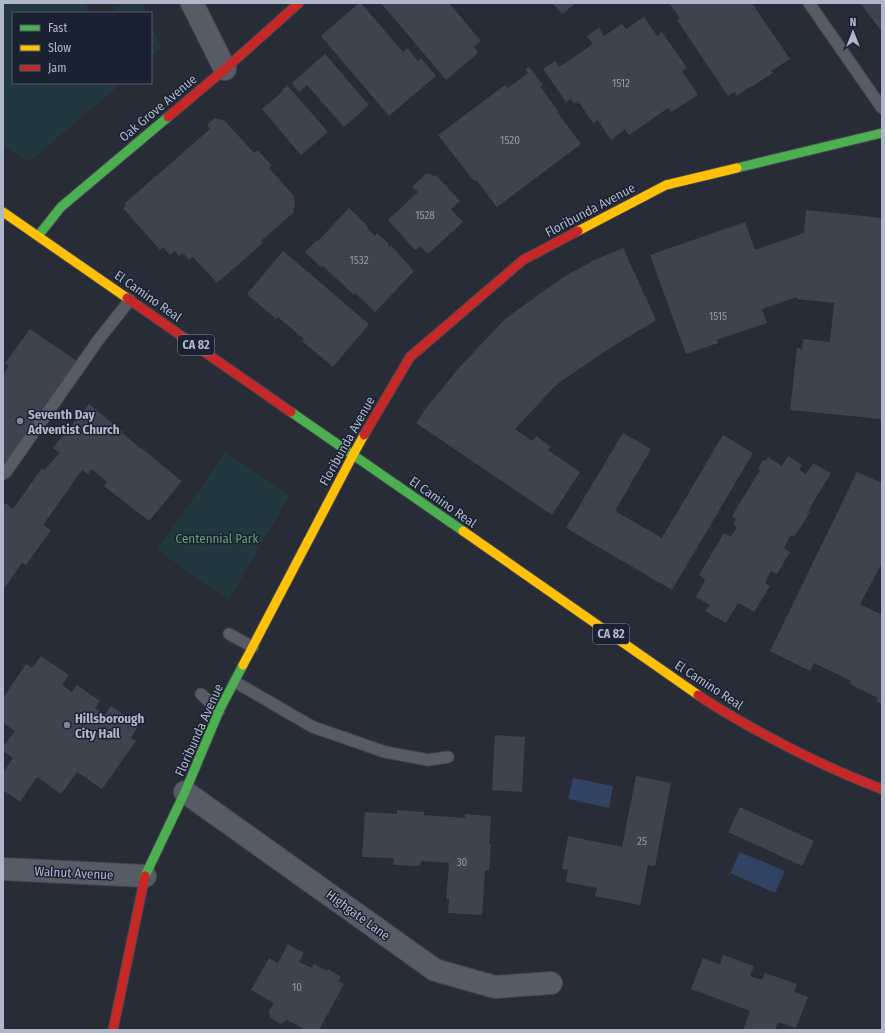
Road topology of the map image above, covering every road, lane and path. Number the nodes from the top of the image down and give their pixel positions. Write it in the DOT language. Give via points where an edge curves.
graph roads {
  1 [pos="192,3"];
  2 [pos="299,3"];
  3 [pos="809,3"];
  4 [pos="225,69"];
  5 [pos="882,108"];
  6 [pos="882,133"];
  7 [pos="3,212"];
  8 [pos="38,236"];
  9 [pos="130,300"];
  10 [pos="353,455"];
  11 [pos="3,474"];
  12 [pos="229,634"];
  13 [pos="253,647"];
  14 [pos="235,682"];
  15 [pos="201,694"];
  16 [pos="219,711"];
  17 [pos="448,757"];
  18 [pos="882,789"];
  19 [pos="185,792"];
  20 [pos="3,869"];
  21 [pos="145,876"];
  22 [pos="551,983"];
  23 [pos="113,1030"];
  1 -- 4 [label="street"];
  2 -- 4 [label="street, Oak Grove Avenue"];
  3 -- 5 [label="lane"];
  4 -- 8 [label="street, Oak Grove Avenue" via="61,207"];
  6 -- 10 [label="street, Floribunda Avenue" via="666,185 523,260 410,357"];
  7 -- 8 [label="street, El Camino Real / CA 82"];
  8 -- 9 [label="street, El Camino Real / CA 82"];
  9 -- 10 [label="street, El Camino Real / CA 82"];
  9 -- 11 [label="lane" via="99,339"];
  10 -- 13 [label="street, Floribunda Avenue"];
  10 -- 18 [label="street, El Camino Real / CA 82" via="710,703 814,761"];
  12 -- 13 [label="lane"];
  13 -- 14 [label="street, Floribunda Avenue"];
  14 -- 16 [label="street, Floribunda Avenue"];
  14 -- 17 [label="lane" via="313,727 386,752 428,760"];
  15 -- 16 [label="lane"];
  16 -- 19 [label="street, Floribunda Avenue"];
  19 -- 21 [label="street, Floribunda Avenue"];
  19 -- 22 [label="street, Highgate Lane" via="435,970 495,987"];
  20 -- 21 [label="street, Walnut Avenue"];
  21 -- 23 [label="street, Floribunda Avenue"];
}
